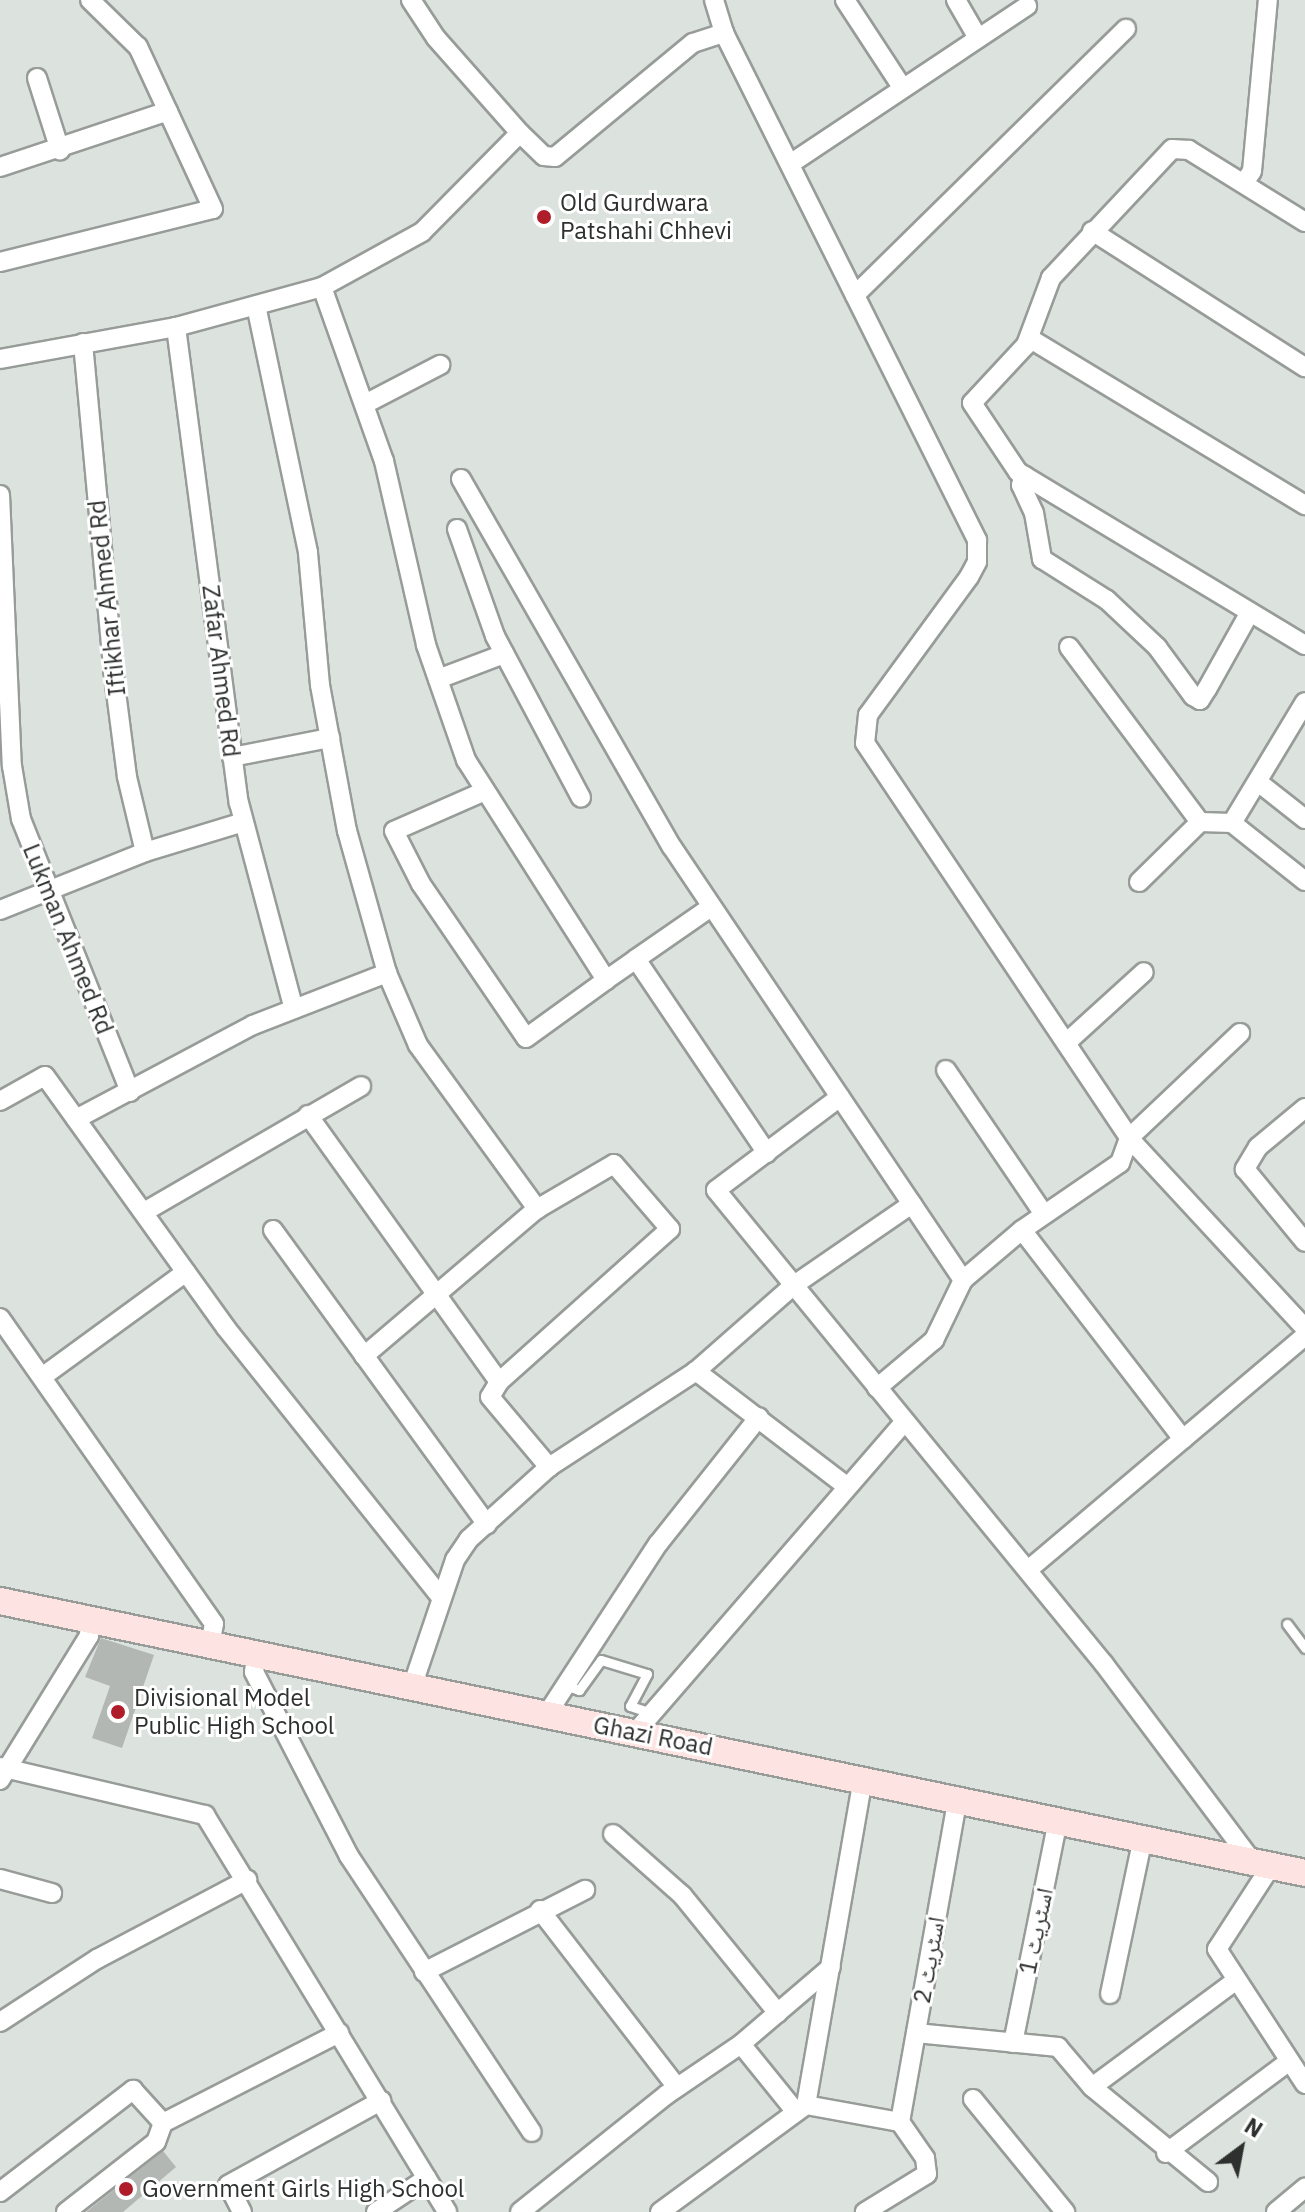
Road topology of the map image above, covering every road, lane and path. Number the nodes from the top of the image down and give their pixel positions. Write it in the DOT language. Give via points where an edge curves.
graph roads {
  1 [pos="90,0"];
  2 [pos="411,0"];
  3 [pos="714,0"];
  4 [pos="845,0"];
  5 [pos="956,0"];
  6 [pos="1268,0"];
  7 [pos="1027,6"];
  8 [pos="1126,29"];
  9 [pos="724,33"];
  10 [pos="978,38"];
  11 [pos="37,78"];
  12 [pos="902,87"];
  13 [pos="168,111"];
  14 [pos="520,133"];
  15 [pos="60,150"];
  16 [pos="790,164"];
  17 [pos="0,167"];
  18 [pos="1244,183"];
  19 [pos="1305,222"];
  20 [pos="1092,231"];
  21 [pos="0,262"];
  22 [pos="322,287"];
  23 [pos="855,295"];
  24 [pos="256,305"];
  25 [pos="176,327"];
  26 [pos="1029,338"];
  27 [pos="83,343"];
  28 [pos="0,359"];
  29 [pos="440,365"];
  30 [pos="1305,367"];
  31 [pos="365,404"];
  32 [pos="1025,476"];
  33 [pos="461,479"];
  34 [pos="0,495"];
  35 [pos="1305,505"];
  36 [pos="457,529"];
  37 [pos="1250,612"];
  38 [pos="1305,645"];
  39 [pos="1069,647"];
  40 [pos="3,648"];
  41 [pos="504,654"];
  42 [pos="438,679"];
  43 [pos="1305,702"];
  44 [pos="330,738"];
  45 [pos="232,757"];
  46 [pos="1258,782"];
  47 [pos="485,791"];
  48 [pos="581,798"];
  49 [pos="1305,819"];
  50 [pos="244,822"];
  51 [pos="1200,822"];
  52 [pos="1232,823"];
  53 [pos="145,852"];
  54 [pos="1305,881"];
  55 [pos="1139,882"];
  56 [pos="47,889"];
  57 [pos="711,907"];
  58 [pos="0,910"];
  59 [pos="636,959"];
  60 [pos="1144,972"];
  61 [pos="387,973"];
  62 [pos="606,980"];
  63 [pos="294,1009"];
  64 [pos="1240,1033"];
  65 [pos="1066,1043"];
  66 [pos="946,1070"];
  67 [pos="361,1086"];
  68 [pos="130,1092"];
  69 [pos="840,1097"];
  70 [pos="0,1101"];
  71 [pos="1305,1108"];
  72 [pos="308,1115"];
  73 [pos="76,1119"];
  74 [pos="1129,1138"];
  75 [pos="767,1153"];
  76 [pos="912,1204"];
  77 [pos="537,1209"];
  78 [pos="144,1212"];
  79 [pos="1044,1214"];
  80 [pos="273,1230"];
  81 [pos="1022,1230"];
  82 [pos="1305,1242"];
  83 [pos="186,1272"];
  84 [pos="963,1280"];
  85 [pos="794,1285"];
  86 [pos="436,1297"];
  87 [pos="0,1318"];
  88 [pos="1305,1328"];
  89 [pos="1305,1336"];
  90 [pos="364,1356"];
  91 [pos="696,1371"];
  92 [pos="42,1377"];
  93 [pos="499,1382"];
  94 [pos="877,1388"];
  95 [pos="759,1417"];
  96 [pos="903,1423"];
  97 [pos="1183,1439"];
  98 [pos="549,1467"];
  99 [pos="845,1485"];
  100 [pos="487,1525"];
  101 [pos="1028,1570"];
  102 [pos="441,1597"];
  103 [pos="0,1601"];
  104 [pos="90,1620"];
  105 [pos="1287,1624"];
  106 [pos="210,1644"];
  107 [pos="1305,1648"];
  108 [pos="256,1654"];
  109 [pos="413,1684"];
  110 [pos="562,1684"];
  111 [pos="547,1714"];
  112 [pos="641,1723"];
  113 [pos="3,1772"];
  114 [pos="863,1777"];
  115 [pos="958,1797"];
  116 [pos="1058,1819"];
  117 [pos="613,1834"];
  118 [pos="1143,1837"];
  119 [pos="1262,1864"];
  120 [pos="1305,1873"];
  121 [pos="0,1879"];
  122 [pos="247,1880"];
  123 [pos="585,1890"];
  124 [pos="52,1893"];
  125 [pos="540,1910"];
  126 [pos="831,1967"];
  127 [pos="424,1972"];
  128 [pos="1235,1981"];
  129 [pos="1110,1994"];
  130 [pos="778,2013"];
  131 [pos="0,2022"];
  132 [pos="339,2033"];
  133 [pos="916,2033"];
  134 [pos="1013,2043"];
  135 [pos="741,2044"];
  136 [pos="1288,2062"];
  137 [pos="1305,2084"];
  138 [pos="677,2087"];
  139 [pos="1092,2087"];
  140 [pos="973,2099"];
  141 [pos="381,2101"];
  142 [pos="801,2108"];
  143 [pos="900,2122"];
  144 [pos="163,2123"];
  145 [pos="532,2132"];
  146 [pos="1166,2153"];
  147 [pos="427,2178"];
  148 [pos="1208,2182"];
  149 [pos="1305,2188"];
  150 [pos="0,2192"];
  151 [pos="1056,2209"];
  152 [pos="66,2212"];
  153 [pos="242,2212"];
  154 [pos="376,2212"];
  155 [pos="447,2212"];
  156 [pos="520,2212"];
  157 [pos="660,2212"];
  158 [pos="865,2212"];
  159 [pos="1276,2212"];
  1 -- 13 [label="street" via="138,47"];
  2 -- 14 [label="street" via="436,38"];
  3 -- 9 [label="street"];
  4 -- 12 [label="street"];
  5 -- 10 [label="street"];
  6 -- 18 [label="street" via="1252,171"];
  7 -- 10 [label="street"];
  8 -- 23 [label="street"];
  9 -- 14 [label="street" via="693,43 555,157 544,156"];
  9 -- 16 [label="street"];
  10 -- 12 [label="street"];
  11 -- 15 [label="street"];
  12 -- 16 [label="street"];
  13 -- 15 [label="street"];
  13 -- 21 [label="street" via="213,209"];
  14 -- 22 [label="street" via="422,232"];
  15 -- 17 [label="street"];
  16 -- 23 [label="street"];
  18 -- 19 [label="street"];
  18 -- 20 [label="street" via="1189,150 1172,149"];
  20 -- 26 [label="street" via="1051,278"];
  20 -- 30 [label="street"];
  22 -- 24 [label="street"];
  22 -- 31 [label="street"];
  23 -- 65 [label="street" via="977,540 977,562 861,732"];
  24 -- 25 [label="street"];
  24 -- 44 [label="street" via="308,552"];
  25 -- 27 [label="street"];
  25 -- 45 [label="street, Zafar Ahmed Rd"];
  26 -- 32 [label="street" via="972,403 1008,462"];
  26 -- 35 [label="street"];
  27 -- 28 [label="street"];
  27 -- 53 [label="street, Iftikhar Ahmed Rd" via="113,669"];
  29 -- 31 [label="street"];
  31 -- 42 [label="street"];
  32 -- 37 [label="street"];
  32 -- 37 [label="street" via="1021,485 1034,513 1042,559 1107,600 1157,647 1193,696 1200,700"];
  33 -- 57 [label="street"];
  34 -- 40 [label="street, Lukman Ahmed Rd"];
  36 -- 41 [label="street"];
  37 -- 38 [label="street"];
  39 -- 51 [label="street"];
  40 -- 56 [label="street, Lukman Ahmed Rd" via="21,819"];
  41 -- 42 [label="street"];
  41 -- 48 [label="street"];
  42 -- 47 [label="street" via="466,760"];
  43 -- 46 [label="street"];
  44 -- 45 [label="street"];
  44 -- 61 [label="street" via="347,831"];
  45 -- 50 [label="street, Zafar Ahmed Rd"];
  46 -- 49 [label="street"];
  46 -- 52 [label="street"];
  47 -- 62 [label="street"];
  47 -- 62 [label="street" via="394,831 421,884 526,1038"];
  50 -- 53 [label="street"];
  50 -- 63 [label="street, Zafar Ahmed Rd"];
  51 -- 52 [label="street"];
  51 -- 55 [label="street"];
  52 -- 54 [label="street"];
  53 -- 56 [label="street"];
  56 -- 58 [label="street"];
  56 -- 68 [label="street, Lukman Ahmed Rd"];
  57 -- 59 [label="street"];
  57 -- 69 [label="street"];
  59 -- 62 [label="street"];
  59 -- 75 [label="street"];
  60 -- 65 [label="street"];
  61 -- 63 [label="street"];
  61 -- 77 [label="street" via="418,1045"];
  63 -- 68 [label="street"];
  64 -- 74 [label="street"];
  65 -- 74 [label="street"];
  66 -- 79 [label="street"];
  67 -- 72 [label="street"];
  68 -- 73 [label="street"];
  69 -- 75 [label="street"];
  69 -- 76 [label="street"];
  70 -- 73 [label="street" via="45,1076"];
  71 -- 82 [label="street" via="1258,1147 1245,1169"];
  72 -- 78 [label="street"];
  72 -- 86 [label="street"];
  73 -- 78 [label="street"];
  74 -- 79 [label="street" via="1120,1163"];
  74 -- 88 [label="street"];
  75 -- 85 [label="street" via="716,1190"];
  76 -- 84 [label="street"];
  76 -- 85 [label="street"];
  77 -- 86 [label="street"];
  77 -- 93 [label="street" via="614,1164 670,1229"];
  78 -- 83 [label="street"];
  79 -- 81 [label="street"];
  80 -- 90 [label="street"];
  81 -- 84 [label="street"];
  81 -- 97 [label="street"];
  83 -- 92 [label="street"];
  83 -- 102 [label="street"];
  84 -- 94 [label="street" via="934,1340"];
  85 -- 91 [label="street"];
  85 -- 94 [label="street"];
  86 -- 90 [label="street"];
  86 -- 93 [label="street"];
  87 -- 92 [label="street"];
  89 -- 97 [label="street"];
  90 -- 100 [label="street"];
  91 -- 95 [label="street"];
  91 -- 98 [label="street"];
  92 -- 106 [label="street" via="214,1624"];
  93 -- 98 [label="street" via="490,1397"];
  94 -- 96 [label="street"];
  95 -- 99 [label="street"];
  95 -- 110 [label="street" via="658,1544"];
  96 -- 99 [label="street"];
  96 -- 101 [label="street"];
  97 -- 101 [label="street"];
  98 -- 100 [label="street"];
  99 -- 112 [label="street"];
  100 -- 102 [label="street" via="455,1560"];
  101 -- 119 [label="street"];
  102 -- 109 [label="street"];
  103 -- 104 [label="main road, Ghazi Road"];
  104 -- 106 [label="main road, Ghazi Road"];
  104 -- 113 [label="street" via="89,1636"];
  105 -- 107 [label="lane"];
  106 -- 108 [label="main road, Ghazi Road"];
  108 -- 109 [label="main road, Ghazi Road"];
  108 -- 127 [label="street" via="254,1672 277,1722 349,1856"];
  109 -- 111 [label="main road, Ghazi Road"];
  110 -- 111 [label="street"];
  110 -- 112 [label="lane" via="579,1690 601,1660 647,1674 630,1706"];
  111 -- 112 [label="main road, Ghazi Road"];
  112 -- 114 [label="main road, Ghazi Road"];
  113 -- 122 [label="street" via="205,1815"];
  114 -- 115 [label="main road, Ghazi Road"];
  114 -- 126 [label="street"];
  115 -- 116 [label="main road, Ghazi Road"];
  115 -- 133 [label="street, اسٹریٹ 2"];
  116 -- 118 [label="main road, Ghazi Road"];
  116 -- 134 [label="street, اسٹریٹ 1"];
  117 -- 130 [label="street" via="682,1895"];
  118 -- 119 [label="main road, Ghazi Road"];
  118 -- 129 [label="street"];
  119 -- 120 [label="main road, Ghazi Road"];
  119 -- 128 [label="street" via="1217,1949"];
  121 -- 124 [label="street"];
  122 -- 131 [label="street" via="97,1959"];
  122 -- 132 [label="street"];
  123 -- 125 [label="street"];
  125 -- 127 [label="street"];
  125 -- 138 [label="street"];
  126 -- 130 [label="street"];
  126 -- 142 [label="street"];
  127 -- 145 [label="street"];
  128 -- 136 [label="street"];
  128 -- 139 [label="street"];
  130 -- 135 [label="street"];
  132 -- 141 [label="street"];
  132 -- 144 [label="street"];
  133 -- 134 [label="street"];
  133 -- 143 [label="street, اسٹریٹ 2"];
  134 -- 139 [label="street" via="1058,2047"];
  135 -- 138 [label="street"];
  135 -- 142 [label="street"];
  136 -- 137 [label="street"];
  136 -- 146 [label="street"];
  138 -- 156 [label="street"];
  139 -- 146 [label="street"];
  140 -- 151 [label="street"];
  141 -- 147 [label="street"];
  141 -- 153 [label="street" via="228,2185"];
  142 -- 143 [label="street"];
  142 -- 157 [label="street"];
  143 -- 158 [label="street" via="925,2158 927,2174"];
  144 -- 150 [label="street" via="133,2090"];
  144 -- 152 [label="street" via="156,2142"];
  146 -- 148 [label="street"];
  147 -- 154 [label="street"];
  147 -- 155 [label="street"];
  149 -- 159 [label="street"];
}
